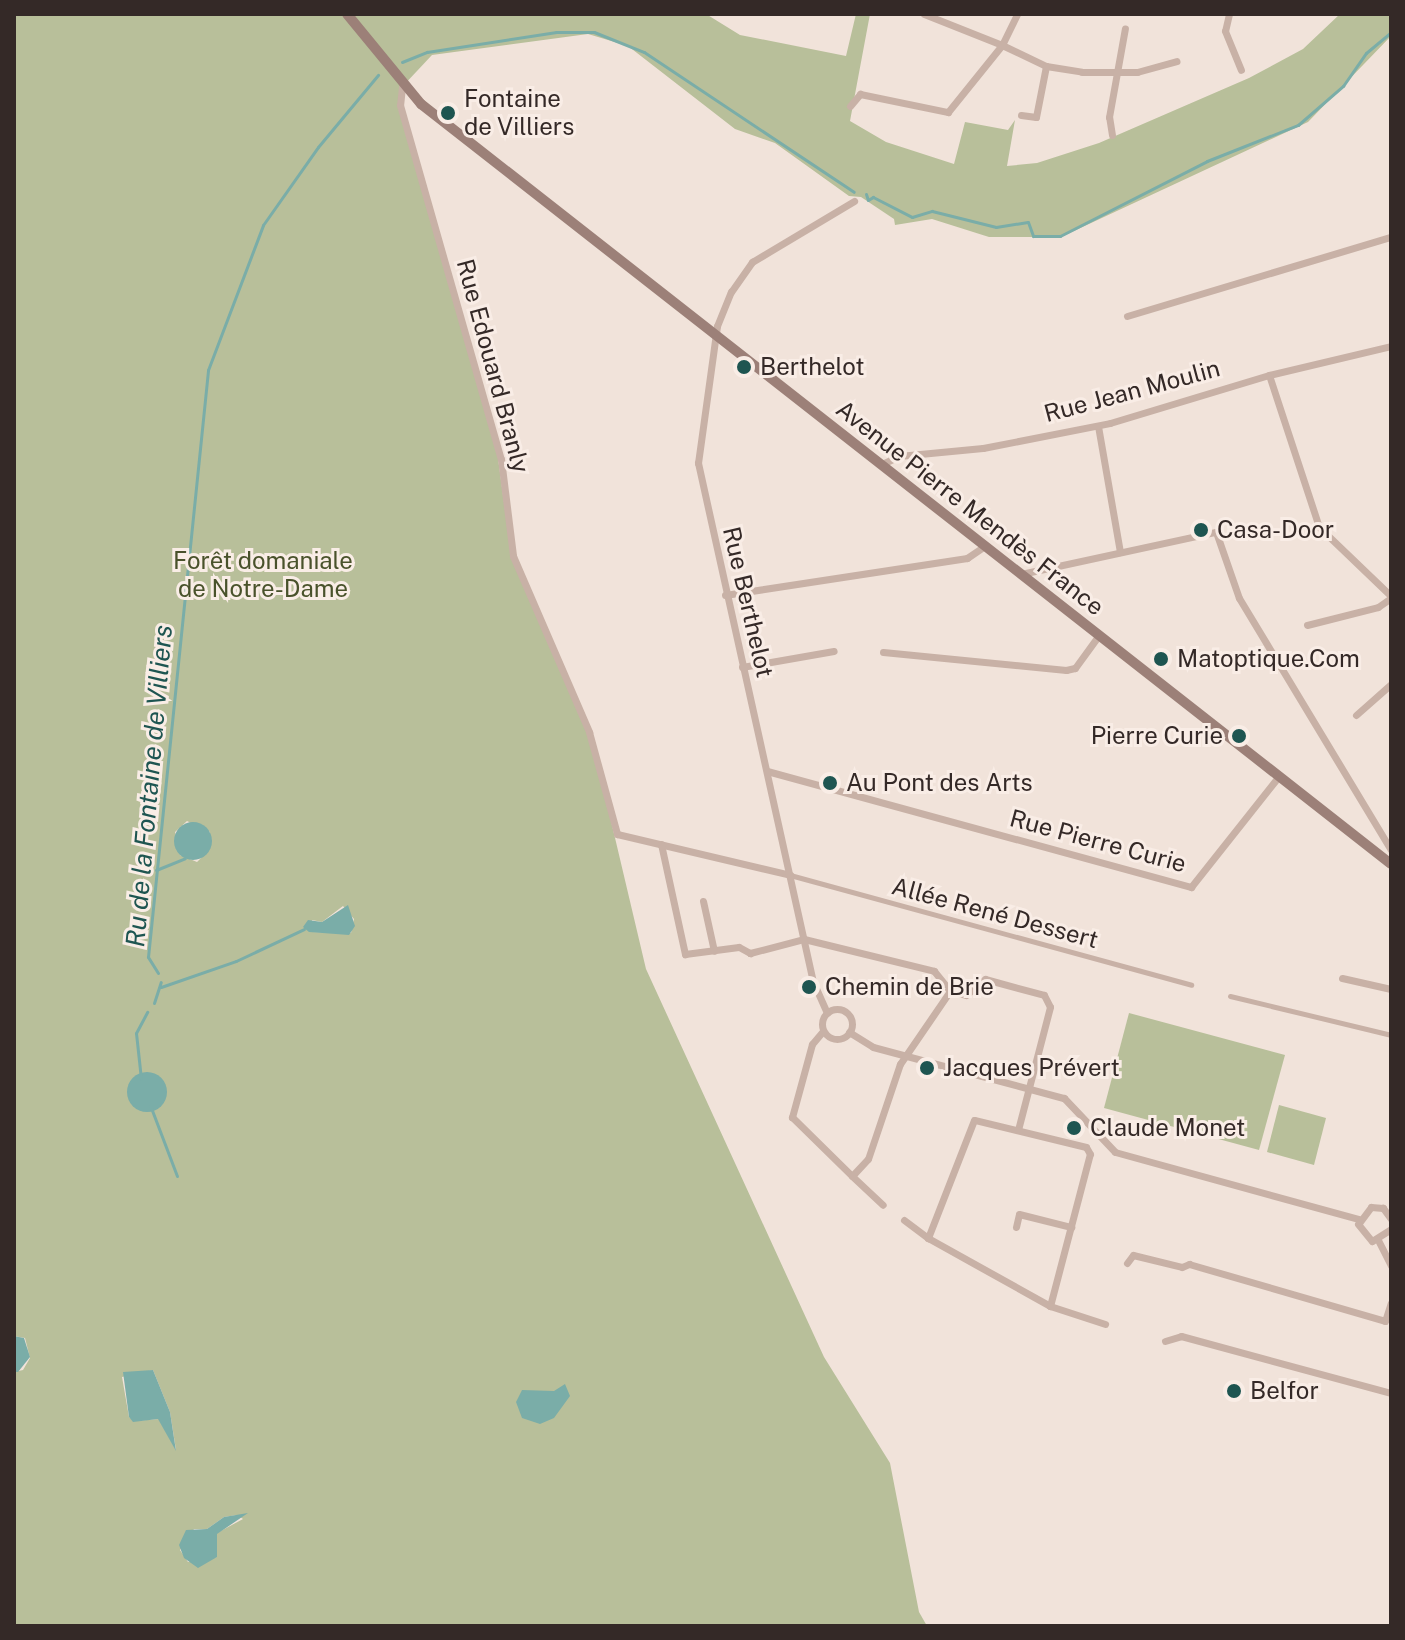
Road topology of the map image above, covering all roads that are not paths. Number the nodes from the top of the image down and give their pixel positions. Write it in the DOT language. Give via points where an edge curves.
graph roads {
  1 [pos="347,14"];
  2 [pos="924,14"];
  3 [pos="1017,14"];
  4 [pos="1229,14"];
  5 [pos="1125,28"];
  6 [pos="1002,45"];
  7 [pos="1177,61"];
  8 [pos="1046,66"];
  9 [pos="1241,70"];
  10 [pos="1116,74"];
  11 [pos="402,87"];
  12 [pos="850,106"];
  13 [pos="1021,115"];
  14 [pos="1112,135"];
  15 [pos="854,201"];
  16 [pos="1391,237"];
  17 [pos="1127,316"];
  18 [pos="716,335"];
  19 [pos="1391,346"];
  20 [pos="1269,375"];
  21 [pos="1098,426"];
  22 [pos="882,464"];
  23 [pos="985,546"];
  24 [pos="1120,552"];
  25 [pos="1021,574"];
  26 [pos="725,595"];
  27 [pos="1391,597"];
  28 [pos="1307,625"];
  29 [pos="1099,635"];
  30 [pos="834,651"];
  31 [pos="883,652"];
  32 [pos="742,667"];
  33 [pos="1391,684"];
  34 [pos="1356,715"];
  35 [pos="767,771"];
  36 [pos="1279,776"];
  37 [pos="661,844"];
  38 [pos="1391,850"];
  39 [pos="1391,861"];
  40 [pos="790,875"];
  41 [pos="703,901"];
  42 [pos="804,939"];
  43 [pos="714,951"];
  44 [pos="1342,978"];
  45 [pos="1191,985"];
  46 [pos="1391,989"];
  47 [pos="950,991"];
  48 [pos="1230,996"];
  49 [pos="827,1013"];
  50 [pos="823,1031"];
  51 [pos="849,1032"];
  52 [pos="1391,1035"];
  53 [pos="906,1056"];
  54 [pos="1028,1088"];
  55 [pos="1018,1130"];
  56 [pos="852,1176"];
  57 [pos="883,1205"];
  58 [pos="1359,1219"];
  59 [pos="1391,1219"];
  60 [pos="904,1220"];
  61 [pos="1016,1227"];
  62 [pos="1071,1227"];
  63 [pos="1391,1229"];
  64 [pos="928,1238"];
  65 [pos="1378,1240"];
  66 [pos="1127,1263"];
  67 [pos="1391,1266"];
  68 [pos="1391,1303"];
  69 [pos="1050,1306"];
  70 [pos="1105,1324"];
  71 [pos="1165,1341"];
  72 [pos="1391,1393"];
  1 -- 11 [label="main road, Avenue Pierre Mendès France"];
  2 -- 6 [label="street"];
  3 -- 6 [label="street"];
  4 -- 9 [label="street" via="1225,31"];
  5 -- 10 [label="street"];
  6 -- 8 [label="street"];
  6 -- 12 [label="street" via="948,112 860,94"];
  7 -- 10 [label="street"];
  8 -- 10 [label="street"];
  8 -- 13 [label="street" via="1036,117"];
  10 -- 14 [label="street" via="1109,117"];
  11 -- 18 [label="main road, Avenue Pierre Mendès France"];
  11 -- 37 [label="street, Rue Edouard Branly" via="400,105 501,459 513,556 589,732 617,834"];
  15 -- 18 [label="street, Rue Berthelot" via="752,262 731,292"];
  16 -- 17 [label="street"];
  18 -- 22 [label="main road, Avenue Pierre Mendès France"];
  18 -- 26 [label="street, Rue Berthelot" via="698,463"];
  19 -- 20 [label="street, Rue Jean Moulin"];
  20 -- 21 [label="street, Rue Jean Moulin"];
  20 -- 27 [label="street" via="1286,441 1319,527"];
  21 -- 22 [label="street, Rue Jean Moulin" via="983,448 899,456"];
  21 -- 24 [label="street"];
  22 -- 23 [label="main road, Avenue Pierre Mendès France"];
  23 -- 25 [label="main road, Avenue Pierre Mendès France"];
  23 -- 26 [label="street" via="967,558"];
  24 -- 25 [label="street"];
  24 -- 38 [label="street" via="1216,532 1239,598"];
  25 -- 29 [label="main road, Avenue Pierre Mendès France"];
  26 -- 32 [label="street, Rue Berthelot"];
  27 -- 28 [label="street" via="1378,607"];
  29 -- 31 [label="street" via="1075,668 1066,670"];
  29 -- 36 [label="main road, Avenue Pierre Mendès France"];
  30 -- 32 [label="street"];
  32 -- 35 [label="street, Rue Berthelot"];
  33 -- 34 [label="street"];
  35 -- 36 [label="street, Rue Pierre Curie" via="1191,887"];
  35 -- 40 [label="street, Rue Berthelot"];
  36 -- 39 [label="main road, Avenue Pierre Mendès France"];
  37 -- 40 [label="street"];
  37 -- 43 [label="street" via="685,954"];
  40 -- 42 [label="street, Rue Berthelot"];
  40 -- 45 [label="street, Allée René Dessert"];
  41 -- 43 [label="street"];
  42 -- 43 [label="street" via="750,953 739,947"];
  42 -- 47 [label="street" via="934,971"];
  42 -- 49 [label="street, Rue Berthelot" via="819,1002"];
  44 -- 46 [label="street"];
  47 -- 53 [label="street"];
  47 -- 54 [label="street" via="966,995 985,979 1044,995 1050,1007"];
  48 -- 52 [label="street"];
  49 -- 50 [label="street"];
  49 -- 51 [label="street" via="845,1012"];
  50 -- 51 [label="street" via="836,1039"];
  50 -- 56 [label="street" via="812,1044 792,1117"];
  51 -- 53 [label="street" via="873,1047"];
  53 -- 54 [label="street"];
  53 -- 56 [label="street" via="868,1159"];
  54 -- 55 [label="street"];
  54 -- 58 [label="street" via="1064,1098 1115,1152"];
  55 -- 62 [label="street" via="1086,1147 1090,1154"];
  55 -- 64 [label="street" via="974,1120"];
  56 -- 57 [label="street"];
  58 -- 59 [label="street" via="1377,1207"];
  58 -- 65 [label="street" via="1362,1235"];
  60 -- 64 [label="street"];
  61 -- 62 [label="street" via="1019,1214"];
  62 -- 69 [label="street"];
  63 -- 65 [label="street"];
  64 -- 69 [label="street"];
  65 -- 67 [label="street"];
  66 -- 68 [label="street" via="1133,1255 1182,1267 1189,1264 1385,1321"];
  69 -- 70 [label="street"];
  71 -- 72 [label="street" via="1181,1336"];
}
